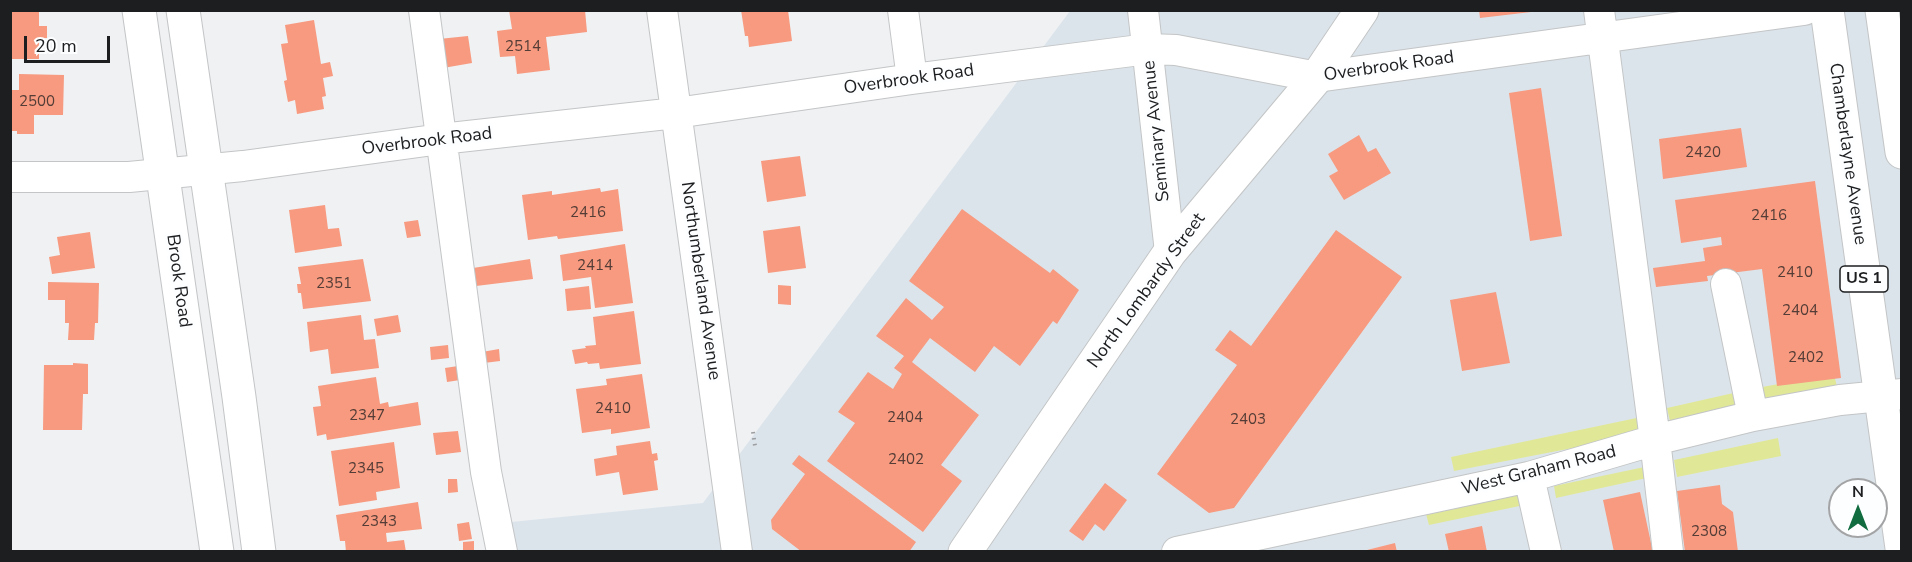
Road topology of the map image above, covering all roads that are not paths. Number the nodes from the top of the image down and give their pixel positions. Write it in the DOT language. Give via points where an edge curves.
graph roads {
  1 [pos="139,10"];
  2 [pos="183,10"];
  3 [pos="424,10"];
  4 [pos="662,10"];
  5 [pos="903,10"];
  6 [pos="1143,10"];
  7 [pos="1362,10"];
  8 [pos="1804,10"];
  9 [pos="1827,10"];
  10 [pos="1882,10"];
  11 [pos="1764,13"];
  12 [pos="1601,24"];
  13 [pos="1148,49"];
  14 [pos="1896,71"];
  15 [pos="1317,77"];
  16 [pos="912,79"];
  17 [pos="676,113"];
  18 [pos="441,139"];
  19 [pos="1902,152"];
  20 [pos="206,170"];
  21 [pos="162,174"];
  22 [pos="10,177"];
  23 [pos="1170,252"];
  24 [pos="1726,284"];
  25 [pos="1891,395"];
  26 [pos="1753,416"];
  27 [pos="1655,440"];
  28 [pos="1529,477"];
  29 [pos="1902,548"];
  30 [pos="217,552"];
  31 [pos="259,552"];
  32 [pos="502,552"];
  33 [pos="737,552"];
  34 [pos="965,552"];
  35 [pos="1177,552"];
  36 [pos="1546,552"];
  37 [pos="1668,552"];
  1 -- 21 [label="main road, Brook Road"];
  2 -- 20 [label="main road"];
  3 -- 18 [label="street"];
  4 -- 17 [label="street, Northumberland Avenue"];
  5 -- 16 [label="street"];
  6 -- 13 [label="street, Seminary Avenue"];
  7 -- 15 [label="main road, North Lombardy Street"];
  8 -- 11 [label="street, Overbrook Road"];
  9 -- 25 [label="main road, Chamberlayne Avenue / US 1"];
  10 -- 14 [label="main road"];
  11 -- 12 [label="street, Overbrook Road"];
  12 -- 15 [label="street, Overbrook Road"];
  12 -- 27 [label="street"];
  13 -- 15 [label="street, Overbrook Road" via="1176,50"];
  13 -- 16 [label="street, Overbrook Road"];
  13 -- 23 [label="street, Seminary Avenue"];
  14 -- 19 [label="main road"];
  15 -- 23 [label="main road, North Lombardy Street"];
  16 -- 17 [label="street, Overbrook Road"];
  17 -- 18 [label="street, Overbrook Road"];
  17 -- 33 [label="street, Northumberland Avenue"];
  18 -- 20 [label="street, Overbrook Road"];
  18 -- 32 [label="street" via="486,472"];
  20 -- 21 [label="street, Overbrook Road"];
  20 -- 31 [label="main road"];
  21 -- 22 [label="street, Overbrook Road"];
  21 -- 30 [label="main road, Brook Road"];
  23 -- 34 [label="main road, North Lombardy Street"];
  24 -- 26 [label="street"];
  25 -- 26 [label="street, West Graham Road"];
  25 -- 29 [label="main road, Chamberlayne Avenue / US 1"];
  26 -- 27 [label="street, West Graham Road"];
  27 -- 28 [label="street, West Graham Road"];
  27 -- 37 [label="street"];
  28 -- 35 [label="street, West Graham Road"];
  28 -- 36 [label="street"];
}
